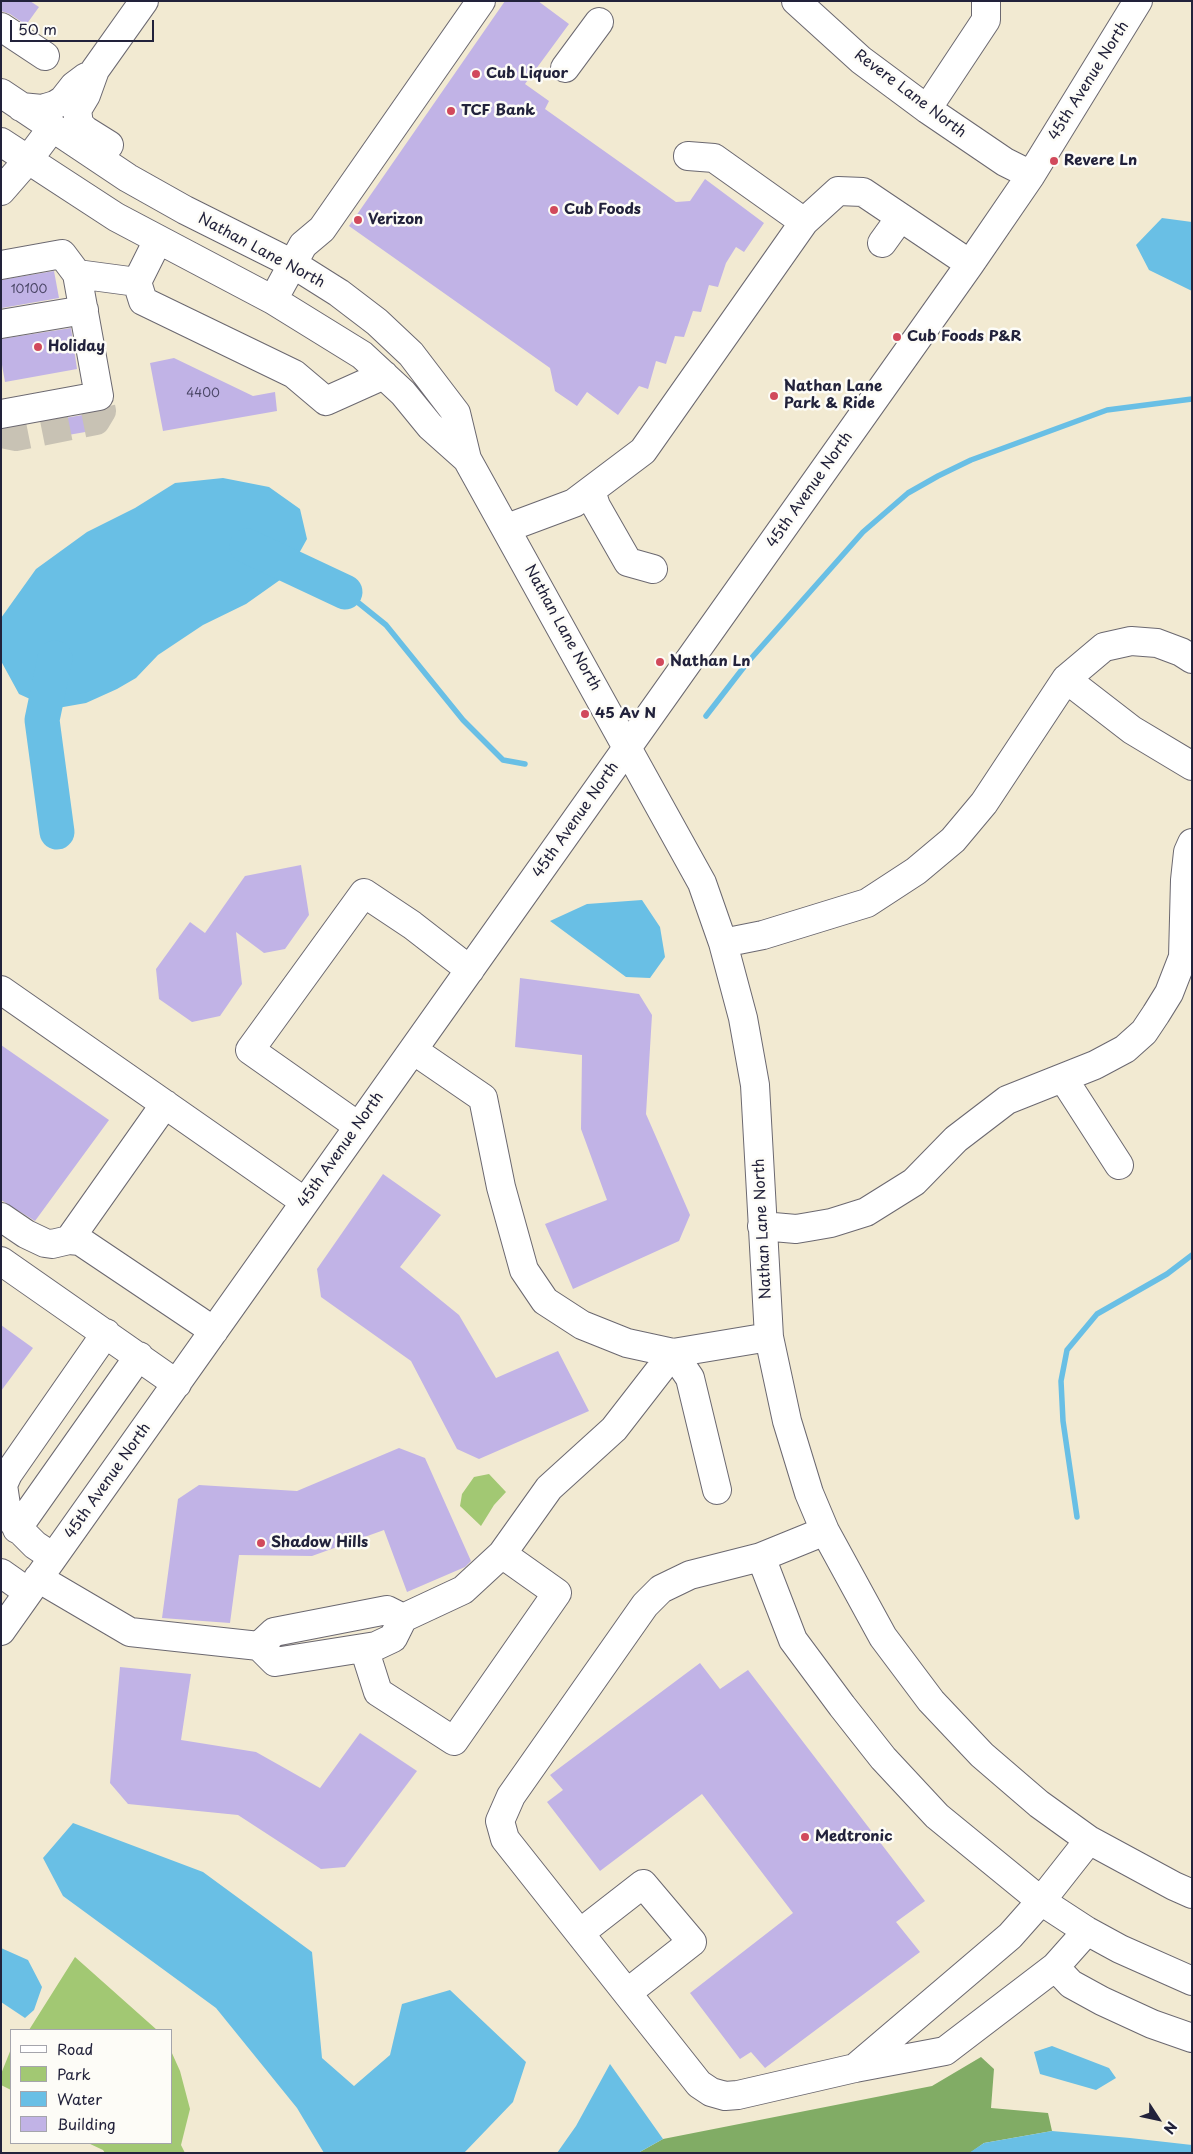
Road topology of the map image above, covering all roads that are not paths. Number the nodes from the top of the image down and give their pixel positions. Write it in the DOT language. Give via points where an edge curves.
graph roads {
  1 [pos="482,1"];
  2 [pos="796,1"];
  3 [pos="986,1"];
  4 [pos="1138,1"];
  5 [pos="134,5"];
  6 [pos="599,22"];
  7 [pos="1,27"];
  8 [pos="45,56"];
  9 [pos="565,68"];
  10 [pos="95,70"];
  11 [pos="11,100"];
  12 [pos="927,109"];
  13 [pos="52,128"];
  14 [pos="1,142"];
  15 [pos="688,156"];
  16 [pos="28,160"];
  17 [pos="1031,175"];
  18 [pos="1,191"];
  19 [pos="174,204"];
  20 [pos="900,218"];
  21 [pos="804,222"];
  22 [pos="158,240"];
  23 [pos="882,243"];
  24 [pos="293,264"];
  25 [pos="970,264"];
  26 [pos="1,265"];
  27 [pos="77,274"];
  28 [pos="137,282"];
  29 [pos="272,300"];
  30 [pos="84,310"];
  31 [pos="1,324"];
  32 [pos="384,375"];
  33 [pos="1,414"];
  34 [pos="467,459"];
  35 [pos="591,491"];
  36 [pos="507,528"];
  37 [pos="653,569"];
  38 [pos="1191,657"];
  39 [pos="1066,679"];
  40 [pos="628,746"];
  41 [pos="1192,766"];
  42 [pos="1192,843"];
  43 [pos="722,943"];
  44 [pos="470,970"];
  45 [pos="1,990"];
  46 [pos="413,1050"];
  47 [pos="1062,1078"];
  48 [pos="165,1104"];
  49 [pos="358,1126"];
  50 [pos="1119,1165"];
  51 [pos="305,1202"];
  52 [pos="1,1217"];
  53 [pos="762,1226"];
  54 [pos="69,1240"];
  55 [pos="1,1261"];
  56 [pos="214,1331"];
  57 [pos="106,1333"];
  58 [pos="769,1336"];
  59 [pos="673,1353"];
  60 [pos="139,1356"];
  61 [pos="177,1384"];
  62 [pos="717,1490"];
  63 [pos="17,1529"];
  64 [pos="825,1531"];
  65 [pos="502,1554"];
  66 [pos="761,1557"];
  67 [pos="1,1573"];
  68 [pos="40,1576"];
  69 [pos="403,1618"];
  70 [pos="1,1631"];
  71 [pos="259,1646"];
  72 [pos="364,1648"];
  73 [pos="1089,1840"];
  74 [pos="1192,1894"];
  75 [pos="1041,1901"];
  76 [pos="1087,1931"];
  77 [pos="580,1933"];
  78 [pos="1055,1967"];
  79 [pos="1192,1981"];
  80 [pos="627,1992"];
  81 [pos="1192,2038"];
  82 [pos="855,2068"];
  1 -- 24 [label="street" via="322,229 304,245"];
  2 -- 12 [label="street, Revere Lane North" via="861,60"];
  3 -- 12 [label="street" via="986,20"];
  4 -- 17 [label="street, 45th Avenue North"];
  5 -- 10 [label="street"];
  6 -- 9 [label="street"];
  7 -- 8 [label="street"];
  10 -- 11 [label="street" via="55,105 42,109"];
  10 -- 19 [label="street" via="77,110 79,124 137,162"];
  11 -- 13 [label="street, Nathan Lane North"];
  12 -- 17 [label="street, Revere Lane North" via="1005,162"];
  13 -- 16 [label="street"];
  13 -- 19 [label="street, Nathan Lane North"];
  14 -- 16 [label="street, Nathan Lane North"];
  15 -- 21 [label="street" via="714,158"];
  16 -- 18 [label="street"];
  16 -- 22 [label="street, Nathan Lane North"];
  17 -- 25 [label="street, 45th Avenue North"];
  19 -- 24 [label="street, Nathan Lane North"];
  20 -- 21 [label="street" via="863,192 838,191"];
  20 -- 23 [label="street"];
  20 -- 25 [label="street"];
  21 -- 35 [label="street" via="643,451"];
  22 -- 28 [label="street"];
  22 -- 29 [label="street, Nathan Lane North"];
  24 -- 29 [label="street"];
  24 -- 34 [label="street, Nathan Lane North" via="339,293 411,354 456,413"];
  25 -- 40 [label="street, 45th Avenue North"];
  26 -- 27 [label="street" via="62,254"];
  27 -- 28 [label="street"];
  27 -- 30 [label="street"];
  28 -- 32 [label="street" via="143,301 294,374 326,401"];
  29 -- 32 [label="street, Nathan Lane North" via="362,355"];
  30 -- 31 [label="street"];
  30 -- 33 [label="street" via="99,396"];
  32 -- 34 [label="street, Nathan Lane North" via="430,426"];
  34 -- 36 [label="street, Nathan Lane North"];
  35 -- 36 [label="street" via="574,503"];
  35 -- 37 [label="street" via="628,562"];
  36 -- 40 [label="street, Nathan Lane North"];
  38 -- 39 [label="street" via="1157,643 1131,641 1104,647"];
  39 -- 41 [label="street" via="1132,730"];
  39 -- 43 [label="street" via="984,803 953,840 916,871 867,903 772,932"];
  40 -- 43 [label="street, Nathan Lane North" via="702,883"];
  40 -- 44 [label="street, 45th Avenue North"];
  42 -- 47 [label="street" via="1185,880 1183,957 1169,993 1144,1032 1125,1048"];
  43 -- 53 [label="street, Nathan Lane North" via="743,1018 755,1085"];
  44 -- 46 [label="street, 45th Avenue North"];
  44 -- 49 [label="street" via="364,893 250,1050"];
  45 -- 48 [label="street"];
  46 -- 49 [label="street, 45th Avenue North"];
  46 -- 59 [label="street" via="483,1098 501,1187 524,1270 545,1301 582,1324 627,1343"];
  47 -- 50 [label="street"];
  47 -- 53 [label="street" via="1007,1100 956,1139 914,1182 866,1212 808,1227"];
  48 -- 51 [label="street"];
  48 -- 54 [label="street"];
  49 -- 51 [label="street, 45th Avenue North"];
  51 -- 56 [label="street, 45th Avenue North"];
  52 -- 54 [label="street" via="46,1243"];
  53 -- 58 [label="street, Nathan Lane North"];
  54 -- 56 [label="street" via="80,1241"];
  55 -- 57 [label="street"];
  56 -- 61 [label="street, 45th Avenue North"];
  57 -- 60 [label="street"];
  57 -- 63 [label="street" via="3,1485 7,1512"];
  58 -- 59 [label="street"];
  58 -- 64 [label="street, Nathan Lane North" via="787,1421 809,1493"];
  59 -- 62 [label="street" via="690,1378"];
  59 -- 65 [label="street" via="614,1429 549,1488"];
  60 -- 61 [label="street"];
  60 -- 63 [label="street"];
  61 -- 68 [label="street, 45th Avenue North"];
  63 -- 68 [label="street" via="35,1545"];
  64 -- 66 [label="street"];
  64 -- 73 [label="street, Nathan Lane North" via="883,1637 931,1701 982,1755 1039,1804"];
  65 -- 69 [label="street" via="463,1590"];
  65 -- 72 [label="street" via="557,1593 454,1741 378,1692"];
  66 -- 75 [label="street" via="793,1640 883,1758 937,1816"];
  66 -- 77 [label="street" via="690,1575 661,1588 645,1605 510,1796 500,1821 506,1839"];
  67 -- 68 [label="street"];
  68 -- 70 [label="street, 45th Avenue North"];
  68 -- 71 [label="street" via="130,1632"];
  69 -- 71 [label="street" via="387,1610 283,1630 274,1632"];
  69 -- 72 [label="street" via="393,1638"];
  71 -- 72 [label="street" via="275,1662"];
  73 -- 74 [label="street, Nathan Lane North"];
  73 -- 75 [label="street"];
  75 -- 76 [label="street"];
  75 -- 82 [label="street" via="1010,1936"];
  76 -- 78 [label="street"];
  76 -- 79 [label="street"];
  77 -- 80 [label="street"];
  77 -- 80 [label="street" via="643,1884 692,1942"];
  78 -- 81 [label="street" via="1071,1984 1102,2001"];
  78 -- 82 [label="street" via="945,2051"];
  80 -- 82 [label="street" via="699,2084 711,2092 738,2095"];
}
